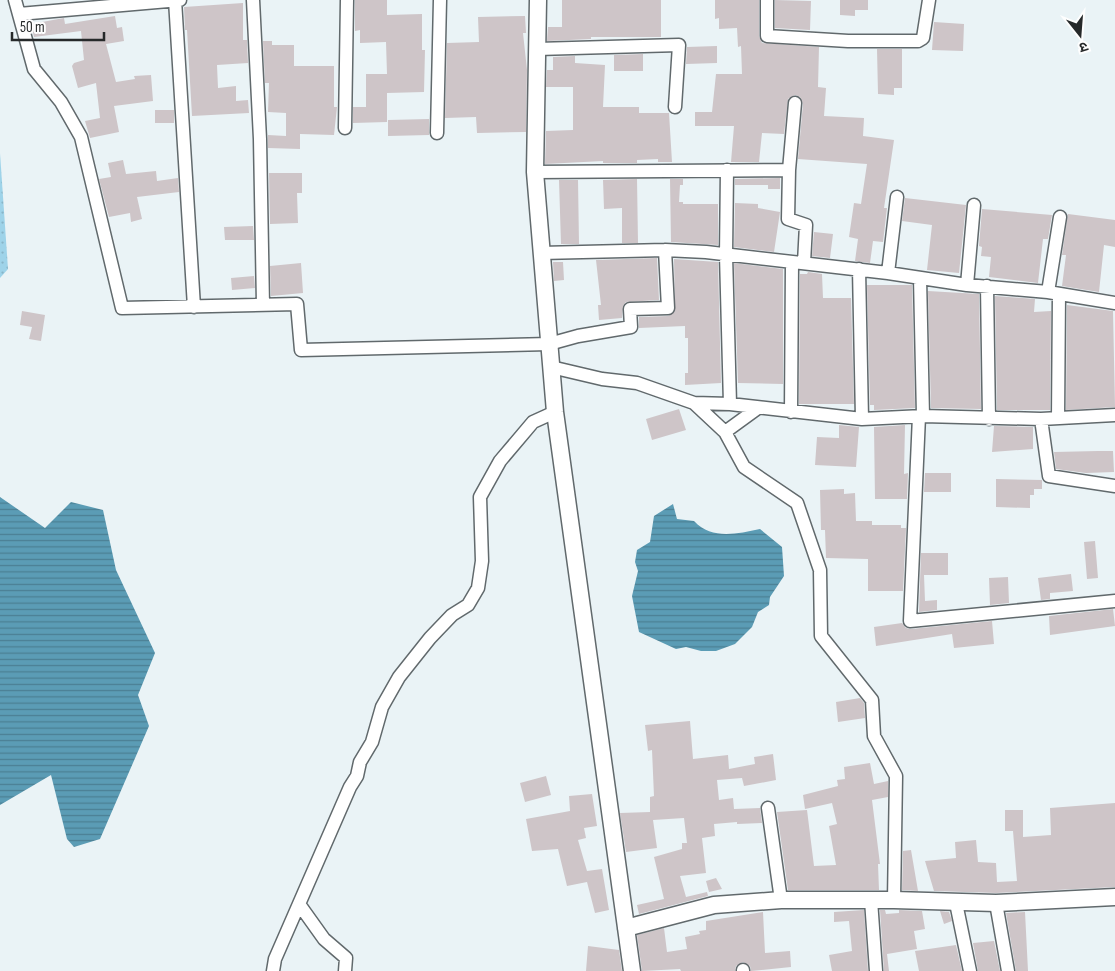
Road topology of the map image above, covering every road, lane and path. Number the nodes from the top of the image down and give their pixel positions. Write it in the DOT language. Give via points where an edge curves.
graph roads {
  1 [pos="15,0"];
  2 [pos="175,0"];
  3 [pos="180,0"];
  4 [pos="253,0"];
  5 [pos="347,0"];
  6 [pos="440,0"];
  7 [pos="538,0"];
  8 [pos="767,0"];
  9 [pos="929,0"];
  10 [pos="19,14"];
  11 [pos="537,49"];
  12 [pos="795,103"];
  13 [pos="676,107"];
  14 [pos="345,128"];
  15 [pos="437,133"];
  16 [pos="727,170"];
  17 [pos="789,170"];
  18 [pos="535,172"];
  19 [pos="897,197"];
  20 [pos="974,205"];
  21 [pos="1060,217"];
  22 [pos="665,250"];
  23 [pos="541,253"];
  24 [pos="726,254"];
  25 [pos="798,263"];
  26 [pos="859,269"];
  27 [pos="888,272"];
  28 [pos="920,278"];
  29 [pos="967,285"];
  30 [pos="987,286"];
  31 [pos="1053,293"];
  32 [pos="1115,303"];
  33 [pos="263,305"];
  34 [pos="194,307"];
  35 [pos="549,344"];
  36 [pos="551,367"];
  37 [pos="694,403"];
  38 [pos="730,404"];
  39 [pos="758,408"];
  40 [pos="554,412"];
  41 [pos="791,412"];
  42 [pos="1115,414"];
  43 [pos="921,416"];
  44 [pos="1058,418"];
  45 [pos="862,419"];
  46 [pos="989,419"];
  47 [pos="1041,419"];
  48 [pos="725,432"];
  49 [pos="1115,486"];
  50 [pos="1115,601"];
  51 [pos="768,808"];
  52 [pos="1115,897"];
  53 [pos="781,900"];
  54 [pos="871,900"];
  55 [pos="894,900"];
  56 [pos="956,903"];
  57 [pos="996,903"];
  58 [pos="300,904"];
  59 [pos="626,928"];
  60 [pos="273,971"];
  61 [pos="345,971"];
  62 [pos="632,971"];
  63 [pos="876,971"];
  64 [pos="970,971"];
  65 [pos="1008,971"];
  1 -- 10 [label="street"];
  2 -- 3 [label="street"];
  2 -- 10 [label="street"];
  2 -- 34 [label="street"];
  4 -- 33 [label="street"];
  5 -- 14 [label="street"];
  6 -- 15 [label="street"];
  7 -- 11 [label="street"];
  8 -- 9 [label="street" via="768,36 848,41 918,41 923,38"];
  10 -- 34 [label="street" via="34,69 61,102 81,137 122,308"];
  11 -- 13 [label="street" via="679,45"];
  11 -- 18 [label="street"];
  12 -- 17 [label="street"];
  16 -- 17 [label="street"];
  16 -- 18 [label="street"];
  16 -- 24 [label="street"];
  17 -- 25 [label="street" via="788,219 806,225"];
  18 -- 23 [label="street"];
  19 -- 27 [label="street"];
  20 -- 29 [label="street"];
  21 -- 31 [label="street"];
  22 -- 23 [label="street"];
  22 -- 24 [label="street"];
  22 -- 35 [label="street" via="668,308 630,309 632,327"];
  23 -- 35 [label="street"];
  24 -- 25 [label="street"];
  24 -- 38 [label="street"];
  25 -- 26 [label="street"];
  25 -- 41 [label="street"];
  26 -- 27 [label="street"];
  26 -- 45 [label="street"];
  27 -- 28 [label="street"];
  28 -- 29 [label="street"];
  28 -- 43 [label="street"];
  29 -- 30 [label="street"];
  30 -- 31 [label="street"];
  30 -- 46 [label="street"];
  31 -- 32 [label="street"];
  31 -- 44 [label="street"];
  33 -- 34 [label="street"];
  33 -- 35 [label="street" via="297,304 301,350"];
  35 -- 36 [label="street"];
  36 -- 37 [label="street" via="637,383"];
  36 -- 40 [label="street"];
  37 -- 38 [label="street"];
  37 -- 48 [label="street"];
  38 -- 39 [label="street"];
  39 -- 41 [label="street"];
  39 -- 48 [label="street"];
  40 -- 58 [label="street" via="532,422 500,461 480,497 482,561 478,588 468,605 430,638 399,677 382,707 372,742 360,762 357,776"];
  40 -- 59 [label="street"];
  41 -- 45 [label="street"];
  42 -- 44 [label="street"];
  43 -- 45 [label="street"];
  43 -- 46 [label="street"];
  43 -- 50 [label="street" via="910,621"];
  44 -- 47 [label="street"];
  46 -- 47 [label="street"];
  47 -- 49 [label="street" via="1049,476"];
  48 -- 55 [label="street" via="744,467 797,503 820,570 821,636 872,700 874,736 896,776"];
  51 -- 53 [label="street"];
  52 -- 57 [label="street"];
  53 -- 54 [label="street"];
  53 -- 59 [label="street" via="714,905"];
  54 -- 55 [label="street"];
  54 -- 63 [label="street"];
  55 -- 56 [label="street"];
  56 -- 57 [label="street"];
  56 -- 64 [label="street"];
  57 -- 65 [label="street"];
  58 -- 60 [label="street" via="275,959"];
  58 -- 61 [label="street" via="324,940 346,958"];
  59 -- 62 [label="street"];
}
